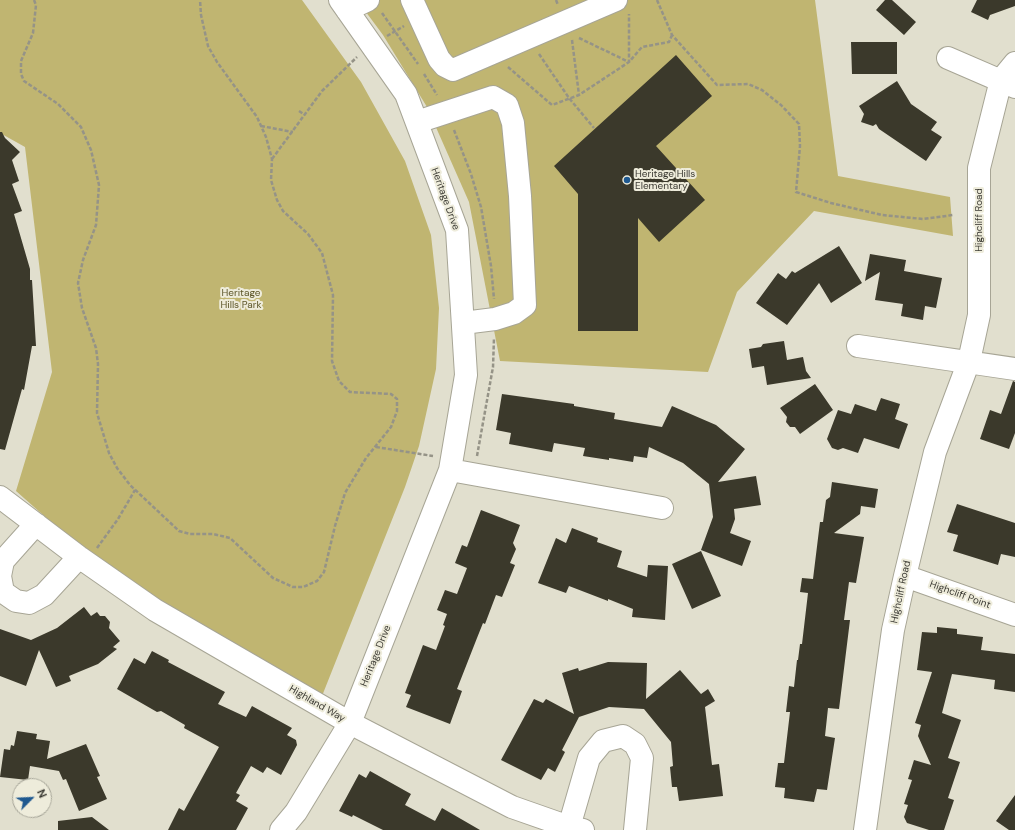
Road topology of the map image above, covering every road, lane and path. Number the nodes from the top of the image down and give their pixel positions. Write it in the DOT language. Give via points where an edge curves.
graph roads {
  1 [pos="34,0"];
  2 [pos="200,0"];
  3 [pos="368,0"];
  4 [pos="412,0"];
  5 [pos="657,0"];
  6 [pos="622,3"];
  7 [pos="344,5"];
  8 [pos="409,24"];
  9 [pos="571,34"];
  10 [pos="672,36"];
  11 [pos="578,37"];
  12 [pos="371,45"];
  13 [pos="535,49"];
  14 [pos="948,58"];
  15 [pos="629,62"];
  16 [pos="1015,63"];
  17 [pos="1008,84"];
  18 [pos="299,111"];
  19 [pos="305,115"];
  20 [pos="416,122"];
  21 [pos="261,126"];
  22 [pos="594,128"];
  23 [pos="293,132"];
  24 [pos="272,159"];
  25 [pos="953,215"];
  26 [pos="463,323"];
  27 [pos="858,346"];
  28 [pos="969,362"];
  29 [pos="1015,369"];
  30 [pos="376,447"];
  31 [pos="451,465"];
  32 [pos="135,490"];
  33 [pos="0,497"];
  34 [pos="662,508"];
  35 [pos="36,524"];
  36 [pos="83,560"];
  37 [pos="0,576"];
  38 [pos="904,576"];
  39 [pos="1015,615"];
  40 [pos="350,723"];
  41 [pos="576,829"];
  42 [pos="281,830"];
  43 [pos="635,830"];
  44 [pos="865,830"];
  1 -- 32 [label="path" via="36,5 33,33 21,61 21,74 24,81 71,116 81,127 91,150 99,185 99,199 96,225 80,271 79,293 98,364 97,413 101,429 117,468"];
  2 -- 21 [label="path" via="208,46"];
  3 -- 7 [label="street"];
  4 -- 6 [label="street" via="439,59 453,70"];
  5 -- 10 [label="path"];
  6 -- 15 [label="path"];
  7 -- 12 [label="street, Heritage Drive"];
  8 -- 12 [label="path"];
  9 -- 15 [label="path" via="579,95"];
  10 -- 15 [label="path" via="669,42 642,47"];
  10 -- 25 [label="path" via="717,85 748,84 762,90 799,124 796,192 831,204 882,215 923,219"];
  11 -- 15 [label="path"];
  12 -- 19 [label="path" via="338,73"];
  12 -- 20 [label="street, Heritage Drive" via="406,94"];
  13 -- 22 [label="path" via="569,98"];
  14 -- 17 [label="street"];
  16 -- 17 [label="street, Highcliff Road"];
  17 -- 28 [label="street, Highcliff Road" via="979,168 979,315"];
  18 -- 19 [label="path"];
  19 -- 23 [label="path"];
  20 -- 26 [label="street, Heritage Drive" via="457,230"];
  20 -- 26 [label="street" via="493,97 507,105 513,124 520,196 525,305 514,313 495,319"];
  21 -- 23 [label="path"];
  21 -- 24 [label="path"];
  23 -- 24 [label="path"];
  24 -- 30 [label="path" via="271,180 277,200 283,211 316,244 326,264 333,294 332,361 339,381 350,392 391,394 397,399 397,412 391,427"];
  26 -- 31 [label="street, Heritage Drive" via="466,375"];
  27 -- 28 [label="street"];
  28 -- 29 [label="street"];
  28 -- 38 [label="street, Highcliff Road" via="935,452"];
  30 -- 31 [label="path"];
  30 -- 32 [label="path" via="366,458 345,493 324,572 317,581 303,587 294,587 272,578 230,538 179,531"];
  31 -- 34 [label="street"];
  31 -- 40 [label="street, Heritage Drive"];
  32 -- 36 [label="path" via="118,519"];
  33 -- 35 [label="street, Highland Way"];
  35 -- 36 [label="street, Highland Way"];
  35 -- 37 [label="street" via="3,562"];
  36 -- 37 [label="street" via="44,595 29,603 16,601 3,592"];
  36 -- 40 [label="street, Highland Way" via="155,610"];
  38 -- 39 [label="street, Highcliff Point"];
  38 -- 44 [label="street, Highcliff Road" via="893,630"];
  40 -- 41 [label="street, Highland Way" via="512,807"];
  40 -- 42 [label="street, Heritage Drive" via="296,812"];
  41 -- 43 [label="street, Highland Way" via="589,758 603,741 623,736 635,744 642,758"];
}
